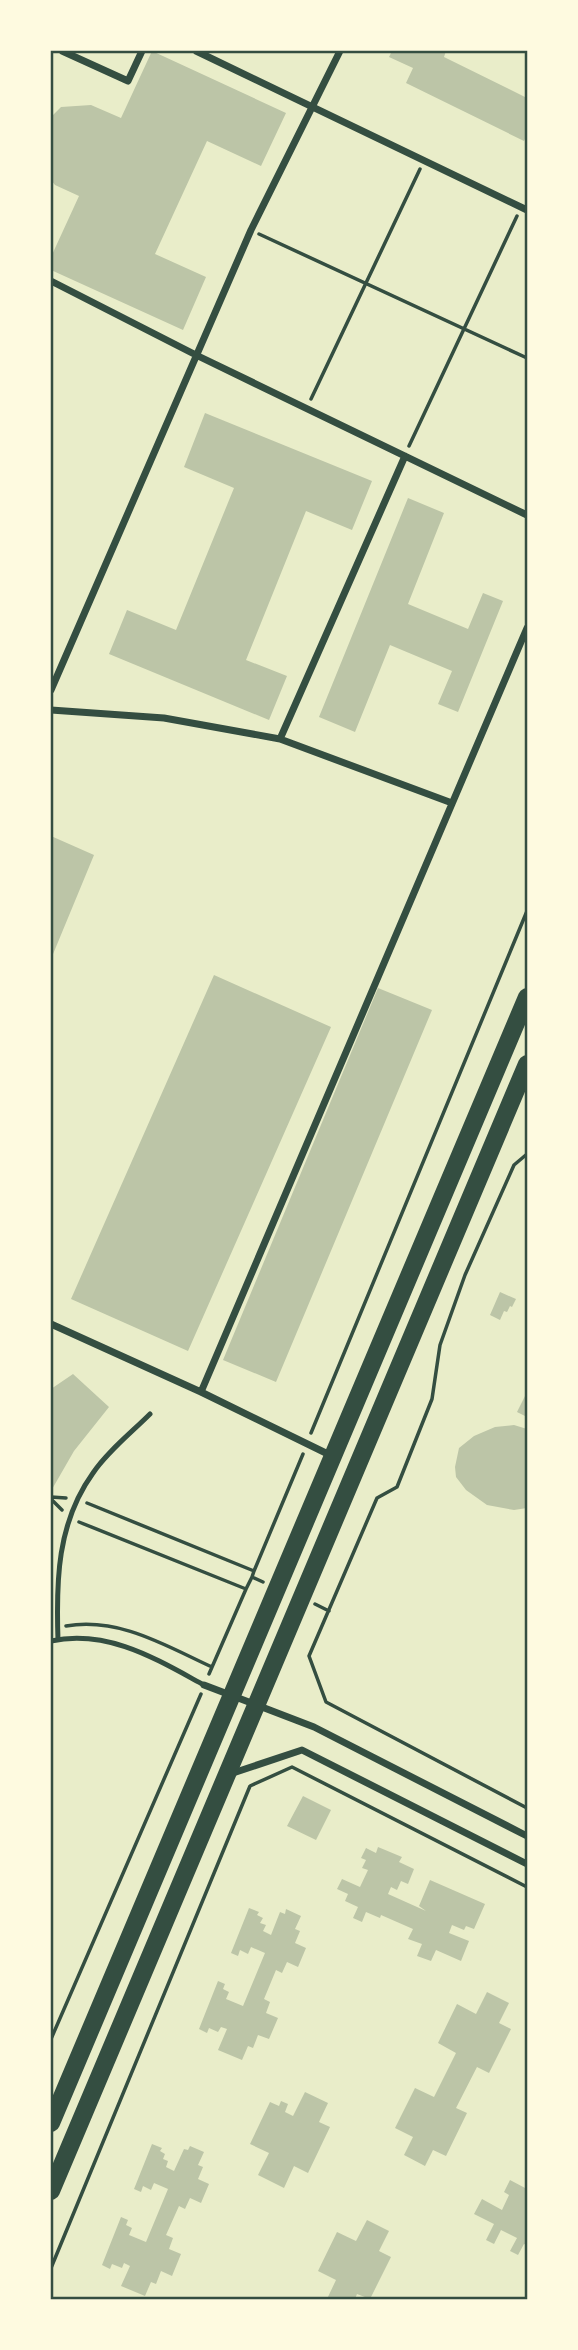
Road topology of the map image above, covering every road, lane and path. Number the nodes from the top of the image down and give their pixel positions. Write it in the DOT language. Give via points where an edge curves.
graph roads {
  1 [pos="62,51"];
  2 [pos="142,51"];
  3 [pos="196,51"];
  4 [pos="340,51"];
  5 [pos="312,108"];
  6 [pos="424,161"];
  7 [pos="524,209"];
  8 [pos="251,230"];
  9 [pos="51,281"];
  10 [pos="365,282"];
  11 [pos="463,329"];
  12 [pos="197,355"];
  13 [pos="527,358"];
  14 [pos="306,409"];
  15 [pos="405,456"];
  16 [pos="527,515"];
  17 [pos="527,628"];
  18 [pos="51,690"];
  19 [pos="51,709"];
  20 [pos="280,739"];
  21 [pos="453,803"];
  22 [pos="527,911"];
  23 [pos="527,997"];
  24 [pos="527,1064"];
  25 [pos="527,1154"];
  26 [pos="51,1324"];
  27 [pos="201,1392"];
  28 [pos="150,1414"];
  29 [pos="307,1444"];
  30 [pos="333,1456"];
  31 [pos="51,1498"];
  32 [pos="78,1500"];
  33 [pos="70,1518"];
  34 [pos="254,1571"];
  35 [pos="252,1577"];
  36 [pos="277,1588"];
  37 [pos="246,1589"];
  38 [pos="301,1598"];
  39 [pos="329,1611"];
  40 [pos="58,1640"];
  41 [pos="51,1641"];
  42 [pos="204,1685"];
  43 [pos="232,1696"];
  44 [pos="256,1705"];
  45 [pos="226,1775"];
  46 [pos="527,1808"];
  47 [pos="527,1836"];
  48 [pos="527,1864"];
  49 [pos="527,1888"];
  50 [pos="51,2039"];
  51 [pos="51,2123"];
  52 [pos="51,2191"];
  53 [pos="51,2268"];
  1 -- 2 [label="street" via="128,81"];
  3 -- 5 [label="street"];
  4 -- 5 [label="street"];
  5 -- 6 [label="street"];
  5 -- 8 [label="street"];
  6 -- 7 [label="street"];
  6 -- 10 [label="path"];
  7 -- 11 [label="path"];
  8 -- 10 [label="path"];
  8 -- 12 [label="street"];
  9 -- 12 [label="street"];
  10 -- 11 [label="path"];
  10 -- 14 [label="path"];
  11 -- 13 [label="path"];
  11 -- 15 [label="path"];
  12 -- 14 [label="street"];
  12 -- 18 [label="street"];
  14 -- 15 [label="street"];
  15 -- 16 [label="street"];
  15 -- 20 [label="street"];
  17 -- 21 [label="street"];
  19 -- 20 [label="street" via="164,718"];
  20 -- 21 [label="street"];
  21 -- 27 [label="street"];
  22 -- 29 [label="path"];
  23 -- 30 [label="main road"];
  24 -- 38 [label="main road"];
  25 -- 39 [label="path" via="514,1166 465,1275 440,1345 432,1399 397,1487 377,1498"];
  26 -- 27 [label="street"];
  27 -- 29 [label="street"];
  28 -- 32 [label="lane" via="94,1472"];
  29 -- 30 [label="street"];
  29 -- 34 [label="path"];
  30 -- 36 [label="main road"];
  31 -- 32 [label="path"];
  31 -- 33 [label="path"];
  32 -- 33 [label="lane"];
  32 -- 34 [label="path"];
  33 -- 37 [label="path"];
  33 -- 40 [label="lane" via="60,1549"];
  34 -- 35 [label="path"];
  35 -- 36 [label="path"];
  35 -- 37 [label="path"];
  36 -- 43 [label="main road"];
  37 -- 42 [label="path"];
  38 -- 39 [label="path"];
  38 -- 44 [label="main road"];
  39 -- 46 [label="path" via="309,1656 326,1702"];
  40 -- 41 [label="lane"];
  40 -- 42 [label="lane" via="92,1638 122,1645"];
  42 -- 43 [label="street"];
  42 -- 50 [label="path"];
  43 -- 44 [label="street"];
  43 -- 51 [label="main road"];
  44 -- 45 [label="main road"];
  44 -- 47 [label="street" via="314,1727"];
  45 -- 48 [label="street" via="302,1750"];
  45 -- 52 [label="main road"];
  49 -- 53 [label="path" via="292,1767 250,1786"];
}
